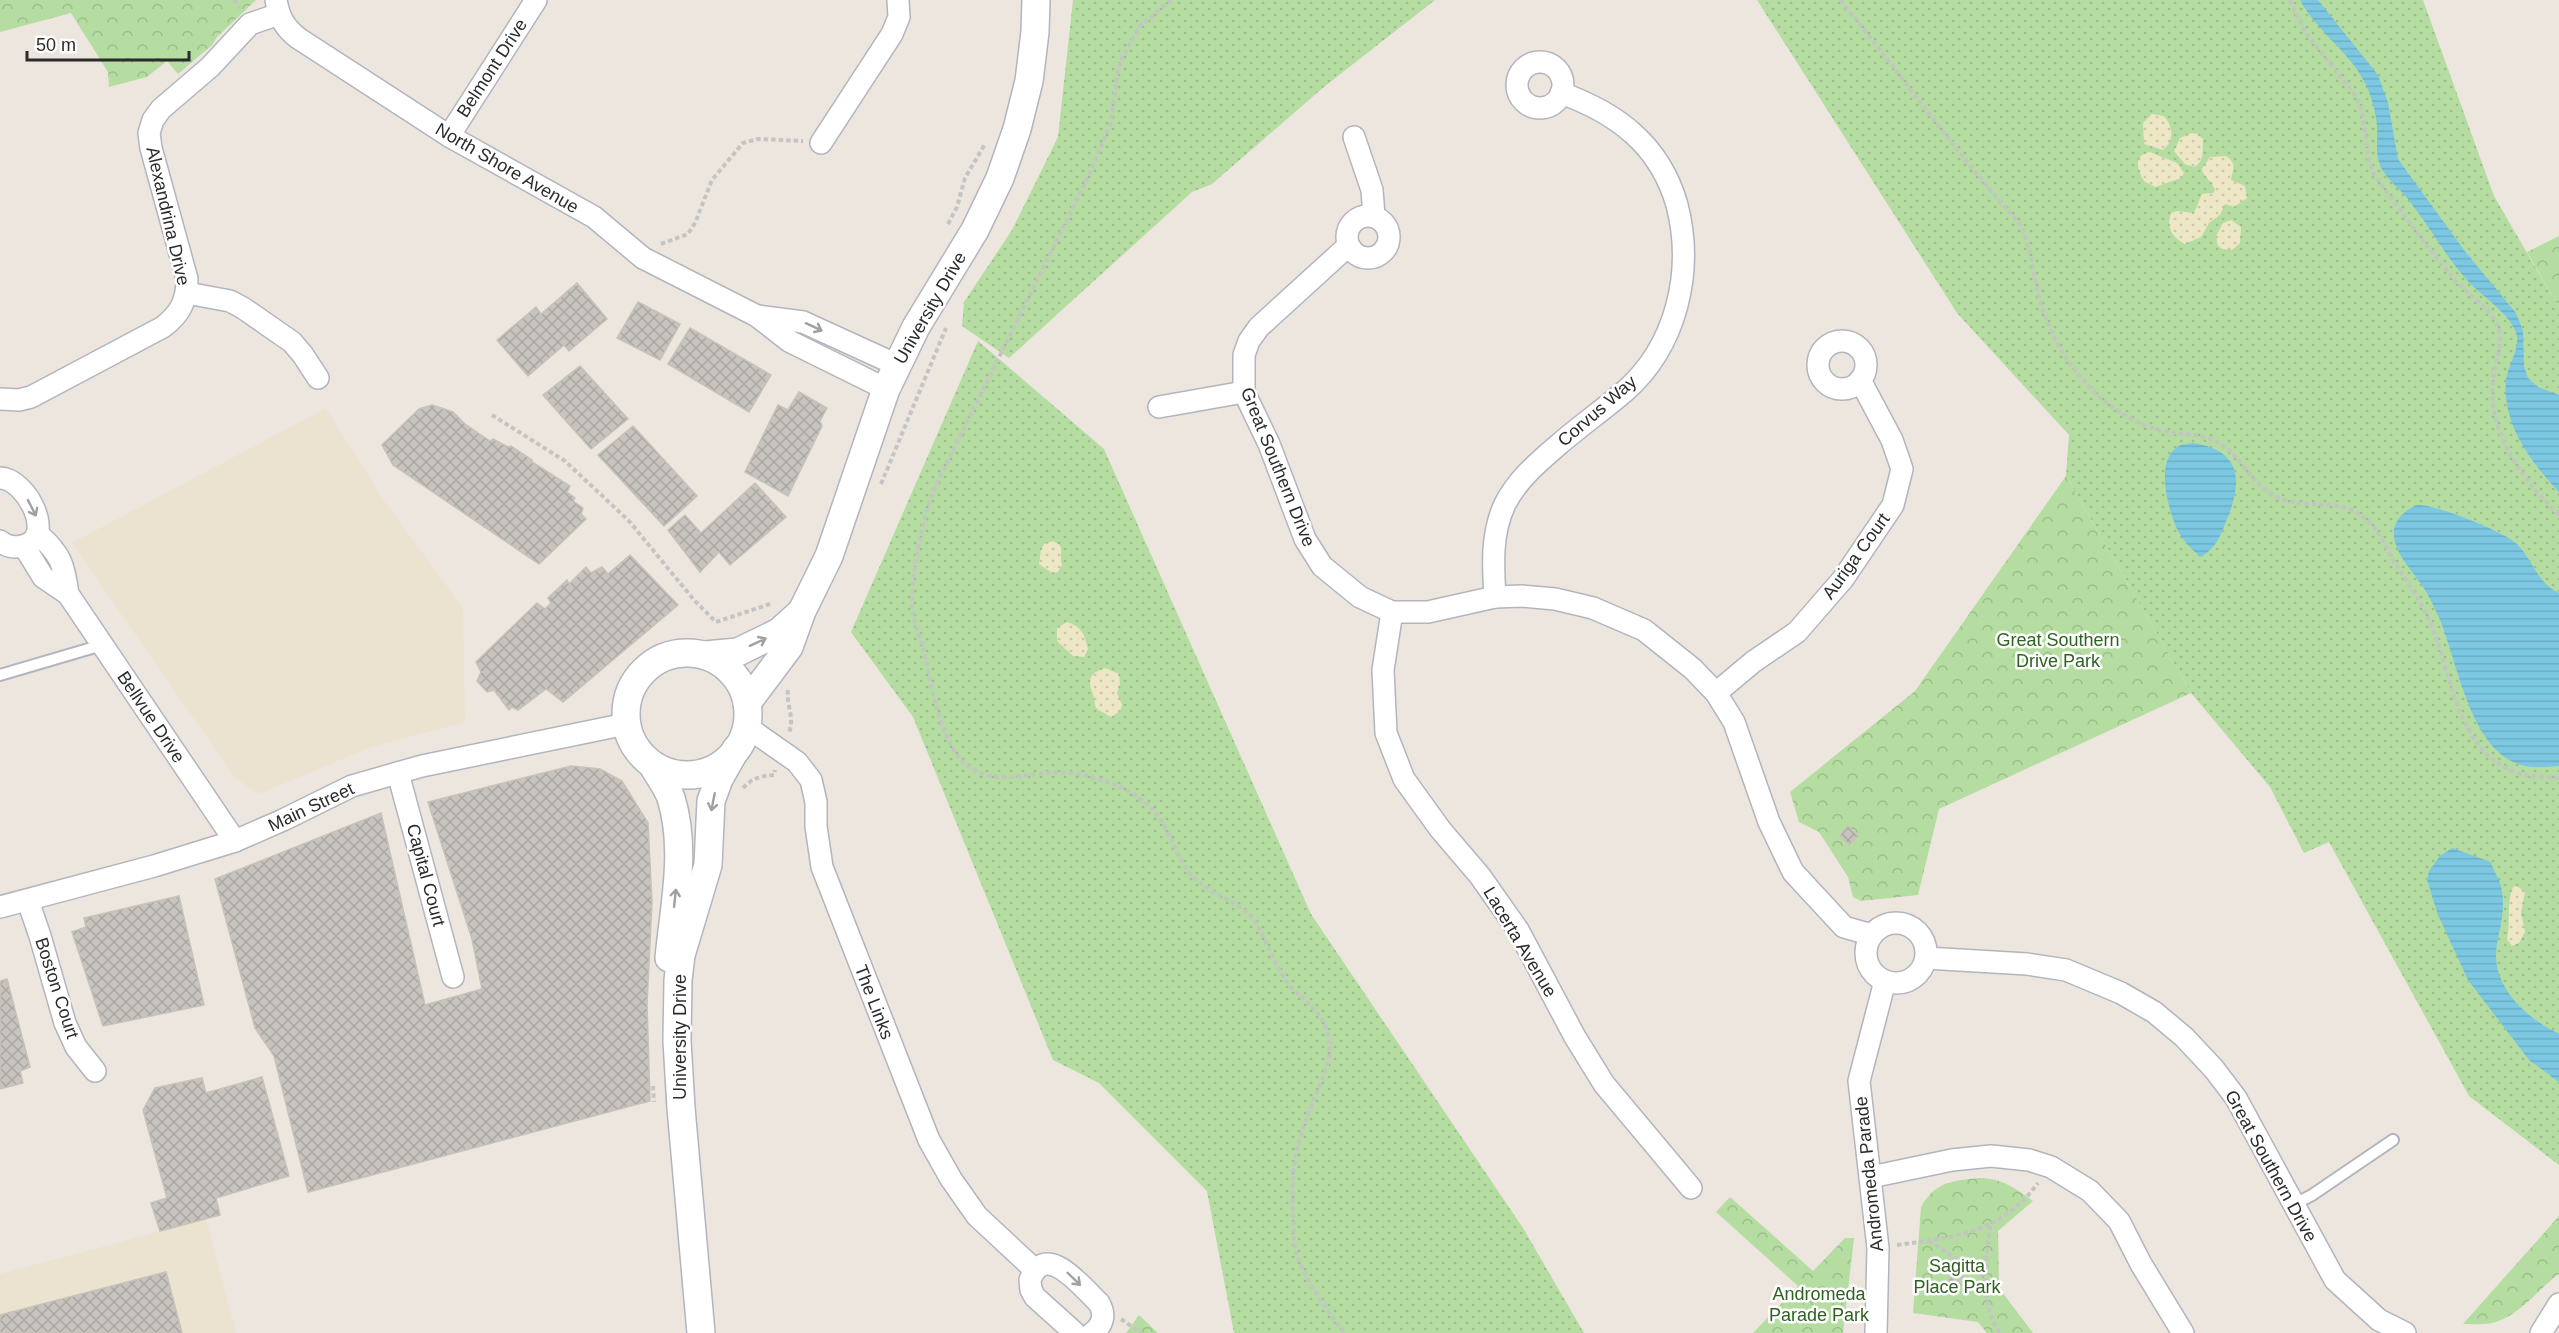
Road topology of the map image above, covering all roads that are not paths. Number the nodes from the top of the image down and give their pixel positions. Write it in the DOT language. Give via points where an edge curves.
graph roads {
  1 [pos="536,0"];
  2 [pos="898,0"];
  3 [pos="1036,0"];
  4 [pos="277,7"];
  5 [pos="1561,93"];
  6 [pos="449,136"];
  7 [pos="1354,137"];
  8 [pos="821,142"];
  9 [pos="1374,216"];
  10 [pos="1348,246"];
  11 [pos="187,293"];
  12 [pos="757,316"];
  13 [pos="897,365"];
  14 [pos="318,378"];
  15 [pos="1860,380"];
  16 [pos="886,390"];
  17 [pos="1244,392"];
  18 [pos="0,399"];
  19 [pos="1159,406"];
  20 [pos="0,478"];
  21 [pos="31,540"];
  22 [pos="0,541"];
  23 [pos="1495,597"];
  24 [pos="802,611"];
  25 [pos="1392,612"];
  26 [pos="102,645"];
  27 [pos="705,655"];
  28 [pos="0,675"];
  29 [pos="1716,693"];
  30 [pos="626,724"];
  31 [pos="743,726"];
  32 [pos="653,766"];
  33 [pos="398,773"];
  34 [pos="235,841"];
  35 [pos="28,901"];
  36 [pos="0,907"];
  37 [pos="1872,935"];
  38 [pos="1926,957"];
  39 [pos="453,977"];
  40 [pos="1885,981"];
  41 [pos="95,1071"];
  42 [pos="2393,1140"];
  43 [pos="1871,1177"];
  44 [pos="1691,1188"];
  45 [pos="2293,1205"];
  46 [pos="1035,1270"];
  47 [pos="2559,1304"];
  48 [pos="690,1333"];
  49 [pos="701,1333"];
  50 [pos="1075,1333"];
  51 [pos="1092,1333"];
  52 [pos="1876,1333"];
  53 [pos="2182,1333"];
  54 [pos="2405,1333"];
  55 [pos="2541,1333"];
  1 -- 6 [label="street, Belmont Drive"];
  2 -- 8 [label="street" via="899,17 892,34"];
  3 -- 13 [label="street, University Drive" via="1029,81 1000,178 975,230"];
  4 -- 6 [label="street, North Shore Avenue" via="286,28 298,38"];
  4 -- 11 [label="street, Alexandrina Drive" via="250,24 153,120 151,148 187,279"];
  5 -- 23 [label="street, Corvus Way" via="1619,120 1644,143 1675,198 1682,227 1684,266 1669,332 1649,364 1625,391 1542,458 1518,483 1505,504 1496,530"];
  6 -- 12 [label="street, North Shore Avenue" via="594,217 643,258"];
  7 -- 9 [label="street" via="1372,190"];
  9 -- 10 [label="street" via="1360,216 1349,225"];
  9 -- 10 [label="street" via="1388,230 1384,250 1365,258"];
  10 -- 17 [label="street, Great Southern Drive" via="1288,298 1249,341 1242,372"];
  11 -- 14 [label="street" via="230,301 243,308 291,342"];
  11 -- 18 [label="street, Alexandrina Drive" via="176,317 163,327 31,397"];
  12 -- 13 [label="street, North Shore Avenue, one-way" via="803,322"];
  12 -- 16 [label="street, North Shore Avenue" via="789,341"];
  13 -- 16 [label="street, University Drive"];
  15 -- 29 [label="street, Auriga Court" via="1892,440 1902,469 1893,505 1843,579 1797,632"];
  16 -- 24 [label="street, University Drive" via="829,556"];
  17 -- 19 [label="street"];
  17 -- 25 [label="street, Great Southern Drive" via="1269,444 1305,539 1322,566 1360,597"];
  20 -- 21 [label="street, one-way" via="11,479 23,489 38,518"];
  21 -- 22 [label="street" via="11,547"];
  21 -- 26 [label="street, Bellvue Drive" via="49,543 63,564 68,594"];
  23 -- 25 [label="street, Great Southern Drive" via="1428,612"];
  23 -- 29 [label="street, Great Southern Drive" via="1555,600 1622,619 1668,648"];
  27 -- 24 [label="street, University Drive, one-way" via="738,652 779,632"];
  24 -- 31 [label="street, University Drive" via="789,647"];
  25 -- 44 [label="street, Lacerta Avenue" via="1383,670 1386,733 1404,779 1518,930 1604,1084"];
  26 -- 28 [label="lane"];
  26 -- 34 [label="street, Bellvue Drive"];
  27 -- 30 [label="street" via="684,652 646,667 633,683"];
  27 -- 31 [label="street" via="733,673 742,687"];
  29 -- 37 [label="street, Great Southern Drive" via="1734,722 1769,822 1793,872 1844,927"];
  30 -- 32 [label="street" via="631,740"];
  30 -- 33 [label="street, Main Street"];
  31 -- 32 [label="street" via="723,763 707,772 689,775"];
  31 -- 46 [label="street, The Links" via="782,750 811,780 822,867 929,1140 977,1216"];
  31 -- 49 [label="street, University Drive" via="711,801 708,865 681,955 678,980 681,1108"];
  48 -- 32 [label="street, University Drive, one-way" via="665,1027 678,829 670,795"];
  33 -- 34 [label="street, Main Street" via="352,786"];
  33 -- 39 [label="street, Capital Court"];
  34 -- 35 [label="street, Main Street"];
  35 -- 36 [label="street, Main Street"];
  35 -- 41 [label="street, Boston Court" via="65,1023 76,1047"];
  37 -- 38 [label="street" via="1888,924 1907,925 1922,938"];
  37 -- 40 [label="street" via="1867,944 1867,962 1870,970"];
  38 -- 40 [label="street" via="1911,979"];
  38 -- 45 [label="street, Great Southern Drive" via="2066,970 2154,1012 2184,1037 2236,1098"];
  40 -- 43 [label="street, Andromeda Parade" via="1859,1082"];
  42 -- 45 [label="lane"];
  43 -- 52 [label="street, Andromeda Parade" via="1878,1248"];
  43 -- 53 [label="street" via="1991,1156 2030,1160 2050,1167 2090,1191 2119,1221"];
  45 -- 54 [label="street, Great Southern Drive" via="2335,1280 2379,1320"];
  46 -- 50 [label="street" via="1029,1282 1032,1293"];
  46 -- 51 [label="street, one-way" via="1044,1264 1059,1266 1099,1304 1103,1319"];
  47 -- 55 [label="street"];
}
